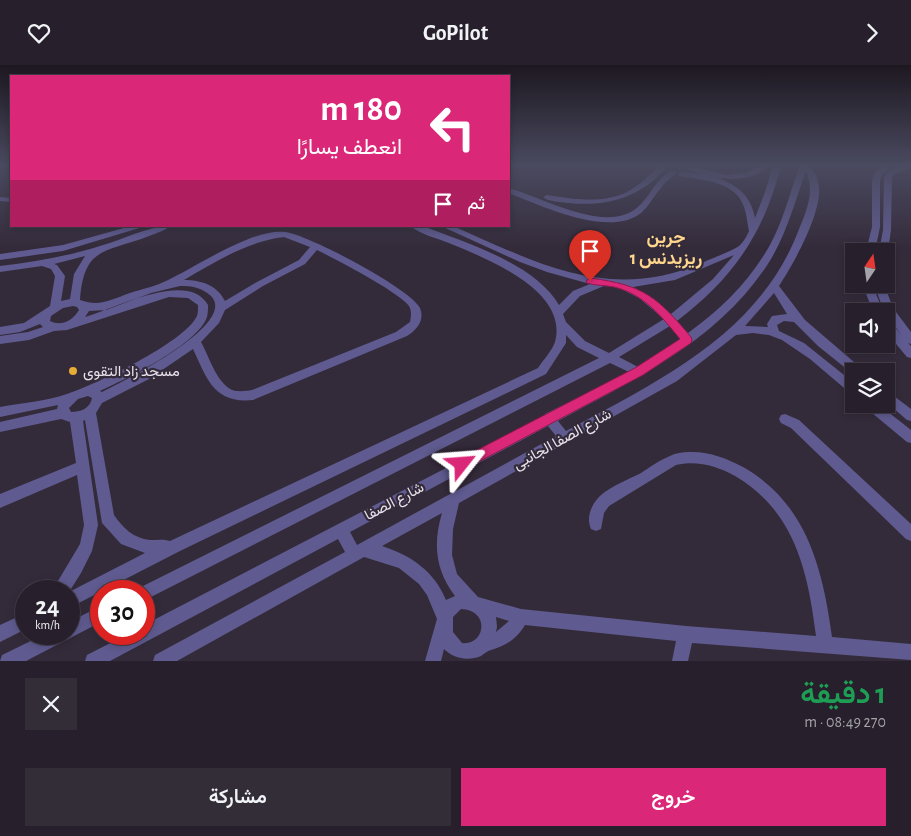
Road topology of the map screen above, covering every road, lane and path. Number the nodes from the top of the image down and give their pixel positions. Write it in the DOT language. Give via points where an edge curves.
graph roads {
  1 [pos="517,193"];
  2 [pos="530,193"];
  3 [pos="630,193"];
  4 [pos="653,193"];
  5 [pos="738,193"];
  6 [pos="769,193"];
  7 [pos="795,193"];
  8 [pos="815,193"];
  9 [pos="876,193"];
  10 [pos="888,193"];
  11 [pos="623,196"];
  12 [pos="575,201"];
  13 [pos="642,205"];
  14 [pos="573,212"];
  15 [pos="139,227"];
  16 [pos="163,227"];
  17 [pos="416,227"];
  18 [pos="447,227"];
  19 [pos="753,229"];
  20 [pos="872,243"];
  21 [pos="885,243"];
  22 [pos="315,246"];
  23 [pos="742,248"];
  24 [pos="99,249"];
  25 [pos="0,257"];
  26 [pos="43,263"];
  27 [pos="0,269"];
  28 [pos="602,283"];
  29 [pos="169,284"];
  30 [pos="618,285"];
  31 [pos="775,287"];
  32 [pos="156,293"];
  33 [pos="882,293"];
  34 [pos="79,305"];
  35 [pos="55,307"];
  36 [pos="559,311"];
  37 [pos="219,313"];
  38 [pos="46,315"];
  39 [pos="202,319"];
  40 [pos="795,319"];
  41 [pos="671,320"];
  42 [pos="72,323"];
  43 [pos="562,324"];
  44 [pos="52,328"];
  45 [pos="0,331"];
  46 [pos="735,331"];
  47 [pos="774,332"];
  48 [pos="895,334"];
  49 [pos="0,340"];
  50 [pos="687,340"];
  51 [pos="195,341"];
  52 [pos="909,347"];
  53 [pos="610,358"];
  54 [pos="847,363"];
  55 [pos="542,371"];
  56 [pos="639,372"];
  57 [pos="845,383"];
  58 [pos="555,385"];
  59 [pos="94,395"];
  60 [pos="70,398"];
  61 [pos="895,403"];
  62 [pos="0,412"];
  63 [pos="90,412"];
  64 [pos="881,413"];
  65 [pos="69,415"];
  66 [pos="911,416"];
  67 [pos="549,418"];
  68 [pos="784,419"];
  69 [pos="0,427"];
  70 [pos="564,437"];
  71 [pos="911,438"];
  72 [pos="82,467"];
  73 [pos="0,501"];
  74 [pos="453,501"];
  75 [pos="596,524"];
  76 [pos="341,529"];
  77 [pos="911,534"];
  78 [pos="175,546"];
  79 [pos="359,551"];
  80 [pos="446,568"];
  81 [pos="426,578"];
  82 [pos="68,580"];
  83 [pos="155,587"];
  84 [pos="80,594"];
  85 [pos="476,602"];
  86 [pos="521,617"];
  87 [pos="444,620"];
  88 [pos="15,626"];
  89 [pos="0,634"];
  90 [pos="686,634"];
  91 [pos="485,643"];
  92 [pos="825,644"];
  93 [pos="40,645"];
  94 [pos="911,652"];
  95 [pos="455,655"];
  96 [pos="8,661"];
  97 [pos="93,661"];
  98 [pos="161,661"];
  99 [pos="432,661"];
  100 [pos="680,661"];
  1 -- 14 [label="street"];
  2 -- 12 [label="street"];
  3 -- 11 [label="street"];
  4 -- 13 [label="street"];
  5 -- 19 [label="street" via="748,205"];
  6 -- 19 [label="street, شارع الصفا"];
  7 -- 50 [label="street, شارع الصفا" via="767,257 734,299"];
  8 -- 31 [label="street, شارع الصفا الجانبى" via="794,255"];
  9 -- 20 [label="street" via="876,227"];
  10 -- 21 [label="street"];
  11 -- 12 [label="street"];
  11 -- 13 [label="street"];
  12 -- 14 [label="street"];
  13 -- 14 [label="street" via="632,215 614,220 600,220"];
  15 -- 25 [label="street" via="63,249"];
  16 -- 24 [label="street"];
  17 -- 36 [label="street" via="522,274 550,297"];
  18 -- 28 [label="street" via="537,265"];
  19 -- 23 [label="street, شارع الصفا"];
  22 -- 29 [label="street" via="284,233 263,237"];
  22 -- 37 [label="street" via="302,262 260,284"];
  22 -- 51 [label="street" via="407,300 414,306 416,322 386,342 264,391 241,397 222,390"];
  23 -- 30 [label="street" via="678,275"];
  23 -- 41 [label="street, شارع الصفا" via="729,268"];
  24 -- 26 [label="street"];
  24 -- 34 [label="street" via="78,272"];
  26 -- 27 [label="street"];
  26 -- 35 [label="street" via="54,267 60,276"];
  28 -- 30 [label="street"];
  28 -- 36 [label="street" via="576,293"];
  29 -- 32 [label="street"];
  29 -- 37 [label="street" via="183,282 206,287 220,299"];
  30 -- 41 [label="street" via="648,299"];
  31 -- 40 [label="street"];
  31 -- 46 [label="street, شارع الصفا الجانبى"];
  32 -- 34 [label="street" via="98,308"];
  32 -- 39 [label="street" via="180,293 198,298 203,303"];
  32 -- 42 [label="street" via="96,318"];
  33 -- 52 [label="street"];
  34 -- 35 [label="street"];
  34 -- 42 [label="street" via="83,313"];
  35 -- 38 [label="street"];
  36 -- 43 [label="street"];
  37 -- 39 [label="street"];
  37 -- 51 [label="street"];
  38 -- 44 [label="street" via="45,323"];
  38 -- 45 [label="street" via="20,329"];
  39 -- 59 [label="street" via="163,352"];
  40 -- 47 [label="street" via="776,319 772,324"];
  40 -- 54 [label="street"];
  41 -- 50 [label="street"];
  41 -- 53 [label="street, شارع الصفا"];
  42 -- 44 [label="street"];
  43 -- 53 [label="street" via="581,343"];
  43 -- 55 [label="street" via="561,344"];
  44 -- 49 [label="street" via="29,336"];
  46 -- 47 [label="street" via="753,328"];
  46 -- 70 [label="street, شارع الصفا الجانبى" via="708,355 673,378"];
  47 -- 57 [label="street" via="797,343"];
  48 -- 52 [label="street"];
  50 -- 56 [label="street, شارع الصفا"];
  51 -- 59 [label="street" via="140,377"];
  53 -- 56 [label="street"];
  53 -- 58 [label="street, شارع الصفا"];
  55 -- 58 [label="street"];
  55 -- 78 [label="street"];
  56 -- 67 [label="street, شارع الصفا"];
  58 -- 83 [label="street, شارع الصفا"];
  59 -- 60 [label="street" via="76,394"];
  59 -- 63 [label="street"];
  60 -- 62 [label="street"];
  60 -- 65 [label="street" via="63,408"];
  61 -- 66 [label="street"];
  63 -- 65 [label="street"];
  63 -- 78 [label="street" via="106,518 116,533 132,543 152,548"];
  64 -- 71 [label="street"];
  65 -- 69 [label="street"];
  65 -- 72 [label="street"];
  67 -- 70 [label="street"];
  67 -- 76 [label="street, شارع الصفا"];
  68 -- 77 [label="street" via="795,424"];
  70 -- 74 [label="street, شارع الصفا الجانبى"];
  72 -- 73 [label="street"];
  72 -- 82 [label="street" via="91,525 87,546"];
  74 -- 79 [label="street, شارع الصفا الجانبى"];
  74 -- 80 [label="street" via="443,543"];
  75 -- 92 [label="street" via="597,511 604,501 674,460 697,457 746,473 768,490 786,511 801,541 821,608"];
  76 -- 79 [label="street"];
  76 -- 97 [label="street, شارع الصفا"];
  78 -- 84 [label="street"];
  79 -- 81 [label="street" via="386,554 406,563"];
  79 -- 98 [label="street, شارع الصفا الجانبى"];
  80 -- 81 [label="street"];
  80 -- 85 [label="street" via="450,580 460,592"];
  81 -- 87 [label="street" via="438,598"];
  85 -- 86 [label="street"];
  85 -- 87 [label="street" via="464,600 455,603"];
  85 -- 91 [label="street" via="490,622"];
  86 -- 90 [label="street"];
  86 -- 91 [label="street" via="513,631 500,640"];
  87 -- 95 [label="street" via="444,633"];
  87 -- 99 [label="street"];
  88 -- 89 [label="street"];
  90 -- 92 [label="street"];
  90 -- 100 [label="street"];
  91 -- 95 [label="street" via="472,651"];
  92 -- 94 [label="street"];
  93 -- 96 [label="street"];
}
